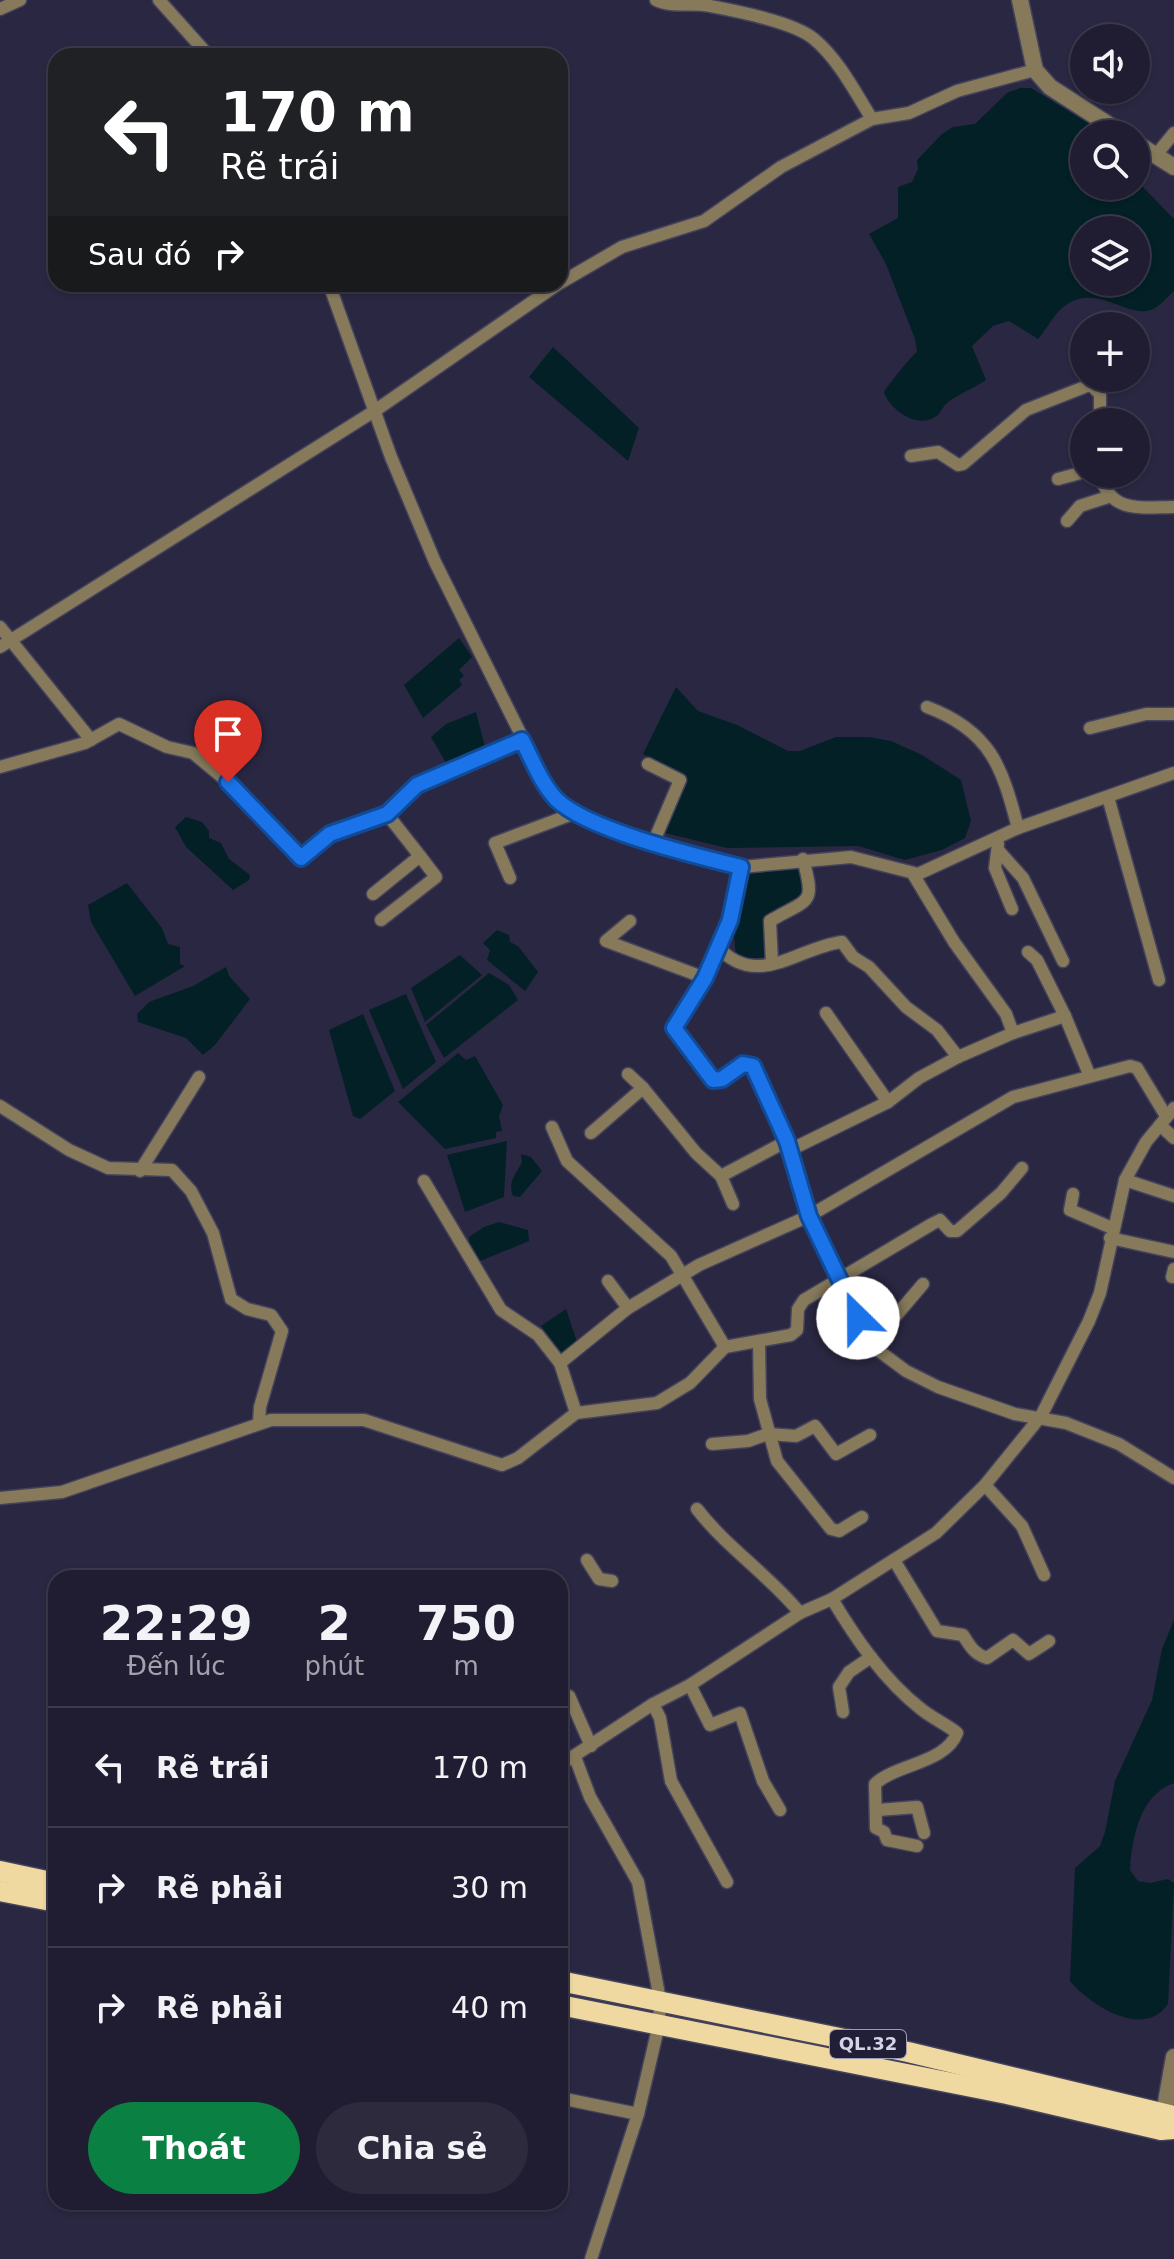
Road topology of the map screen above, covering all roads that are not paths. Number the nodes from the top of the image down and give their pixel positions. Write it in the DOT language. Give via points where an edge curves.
graph roads {
  1 [pos="20,0"];
  2 [pos="159,0"];
  3 [pos="656,0"];
  4 [pos="1020,0"];
  5 [pos="0,9"];
  6 [pos="202,48"];
  7 [pos="1035,70"];
  8 [pos="872,119"];
  9 [pos="1101,120"];
  10 [pos="1174,133"];
  11 [pos="1150,151"];
  12 [pos="1156,155"];
  13 [pos="1174,167"];
  14 [pos="568,278"];
  15 [pos="332,292"];
  16 [pos="546,292"];
  17 [pos="1100,408"];
  18 [pos="376,410"];
  19 [pos="911,456"];
  20 [pos="1070,476"];
  21 [pos="1058,479"];
  22 [pos="1105,488"];
  23 [pos="1108,497"];
  24 [pos="1174,507"];
  25 [pos="1067,521"];
  26 [pos="0,627"];
  27 [pos="5,643"];
  28 [pos="927,707"];
  29 [pos="1174,714"];
  30 [pos="1090,728"];
  31 [pos="91,740"];
  32 [pos="522,740"];
  33 [pos="648,764"];
  34 [pos="0,767"];
  35 [pos="1174,773"];
  36 [pos="1108,797"];
  37 [pos="575,813"];
  38 [pos="387,814"];
  39 [pos="1018,828"];
  40 [pos="654,841"];
  41 [pos="998,845"];
  42 [pos="420,856"];
  43 [pos="803,859"];
  44 [pos="741,867"];
  45 [pos="913,874"];
  46 [pos="510,878"];
  47 [pos="373,894"];
  48 [pos="1012,909"];
  49 [pos="381,920"];
  50 [pos="630,921"];
  51 [pos="717,946"];
  52 [pos="1028,952"];
  53 [pos="1063,961"];
  54 [pos="772,963"];
  55 [pos="705,978"];
  56 [pos="1159,980"];
  57 [pos="826,1013"];
  58 [pos="1065,1016"];
  59 [pos="1013,1033"];
  60 [pos="958,1057"];
  61 [pos="628,1074"];
  62 [pos="1089,1074"];
  63 [pos="199,1077"];
  64 [pos="643,1088"];
  65 [pos="888,1102"];
  66 [pos="0,1106"];
  67 [pos="1167,1117"];
  68 [pos="552,1127"];
  69 [pos="591,1133"];
  70 [pos="1174,1138"];
  71 [pos="789,1146"];
  72 [pos="1022,1168"];
  73 [pos="140,1171"];
  74 [pos="721,1176"];
  75 [pos="1125,1180"];
  76 [pos="424,1181"];
  77 [pos="1073,1194"];
  78 [pos="1174,1196"];
  79 [pos="733,1204"];
  80 [pos="809,1216"];
  81 [pos="1111,1233"];
  82 [pos="1174,1252"];
  83 [pos="685,1276"];
  84 [pos="841,1277"];
  85 [pos="608,1281"];
  86 [pos="923,1284"];
  87 [pos="628,1308"];
  88 [pos="759,1341"];
  89 [pos="871,1345"];
  90 [pos="725,1347"];
  91 [pos="560,1363"];
  92 [pos="576,1413"];
  93 [pos="1041,1416"];
  94 [pos="259,1422"];
  95 [pos="768,1434"];
  96 [pos="870,1435"];
  97 [pos="712,1444"];
  98 [pos="1174,1478"];
  99 [pos="985,1485"];
  100 [pos="0,1498"];
  101 [pos="697,1509"];
  102 [pos="862,1517"];
  103 [pos="587,1560"];
  104 [pos="894,1560"];
  105 [pos="1044,1575"];
  106 [pos="612,1581"];
  107 [pos="832,1599"];
  108 [pos="800,1613"];
  109 [pos="1049,1641"];
  110 [pos="871,1657"];
  111 [pos="690,1685"];
  112 [pos="569,1696"];
  113 [pos="653,1704"];
  114 [pos="843,1712"];
  115 [pos="591,1746"];
  116 [pos="575,1757"];
  117 [pos="568,1761"];
  118 [pos="780,1810"];
  119 [pos="878,1810"];
  120 [pos="924,1833"];
  121 [pos="917,1846"];
  122 [pos="0,1871"];
  123 [pos="48,1881"];
  124 [pos="727,1882"];
  125 [pos="0,1891"];
  126 [pos="48,1900"];
  127 [pos="568,1983"];
  128 [pos="660,2000"];
  129 [pos="568,2007"];
  130 [pos="659,2024"];
  131 [pos="1174,2057"];
  132 [pos="568,2100"];
  133 [pos="638,2114"];
  134 [pos="1168,2122"];
  135 [pos="591,2259"];
  1 -- 5 [label="street"];
  2 -- 6 [label="street"];
  3 -- 8 [label="street" via="713,6 812,37 832,57"];
  4 -- 7 [label="street"];
  7 -- 8 [label="street" via="957,91 909,113"];
  7 -- 9 [label="street" via="1050,87"];
  8 -- 14 [label="street" via="781,167 704,221 622,247"];
  10 -- 12 [label="street"];
  11 -- 12 [label="street"];
  12 -- 13 [label="street"];
  15 -- 18 [label="street"];
  16 -- 18 [label="street"];
  17 -- 19 [label="street" via="1100,394 1087,386 1026,410 963,464 938,452"];
  18 -- 27 [label="street"];
  18 -- 32 [label="street" via="435,562"];
  20 -- 21 [label="street"];
  22 -- 23 [label="street"];
  23 -- 24 [label="street" via="1137,507"];
  23 -- 25 [label="street" via="1080,506"];
  26 -- 27 [label="street"];
  27 -- 31 [label="street"];
  28 -- 39 [label="street" via="965,726 991,750 1002,769"];
  29 -- 30 [label="street" via="1146,714"];
  31 -- 34 [label="street"];
  31 -- 38 [label="street" via="119,724 193,753 301,858 330,834"];
  32 -- 37 [label="street" via="554,797"];
  32 -- 38 [label="street" via="417,785"];
  33 -- 40 [label="street" via="680,780"];
  35 -- 36 [label="street"];
  36 -- 39 [label="street"];
  36 -- 56 [label="street"];
  37 -- 40 [label="street"];
  37 -- 46 [label="street" via="495,843"];
  38 -- 42 [label="street"];
  39 -- 41 [label="street"];
  40 -- 44 [label="street"];
  41 -- 45 [label="street"];
  41 -- 48 [label="street" via="995,868"];
  41 -- 53 [label="street" via="1023,878"];
  42 -- 47 [label="street"];
  42 -- 49 [label="street" via="436,877"];
  43 -- 44 [label="street"];
  43 -- 45 [label="street" via="851,857"];
  43 -- 54 [label="street" via="810,897 770,921"];
  44 -- 51 [label="street" via="730,920"];
  45 -- 59 [label="street" via="1006,1014"];
  50 -- 55 [label="street" via="606,941"];
  51 -- 54 [label="street" via="739,964"];
  51 -- 55 [label="street"];
  52 -- 58 [label="street"];
  54 -- 60 [label="street" via="842,942 906,1007 937,1030"];
  55 -- 71 [label="street" via="674,1028 713,1080 743,1064 753,1066"];
  57 -- 65 [label="street"];
  58 -- 59 [label="street"];
  58 -- 62 [label="street"];
  59 -- 60 [label="street"];
  60 -- 65 [label="street"];
  61 -- 64 [label="street"];
  62 -- 67 [label="street" via="1137,1068"];
  62 -- 80 [label="street" via="1013,1097"];
  63 -- 73 [label="street"];
  64 -- 69 [label="street"];
  64 -- 74 [label="street"];
  65 -- 71 [label="street"];
  66 -- 73 [label="street" via="92,1162"];
  67 -- 70 [label="street"];
  67 -- 75 [label="street"];
  68 -- 83 [label="street" via="567,1161 660,1243"];
  71 -- 74 [label="street"];
  71 -- 80 [label="street"];
  72 -- 84 [label="street" via="961,1229 950,1231 940,1220"];
  73 -- 94 [label="street" via="166,1169 178,1176 213,1233 231,1299 271,1315 280,1325"];
  74 -- 79 [label="street"];
  75 -- 78 [label="street"];
  75 -- 81 [label="street"];
  76 -- 91 [label="street" via="501,1310 538,1335"];
  77 -- 81 [label="street" via="1070,1210"];
  80 -- 83 [label="street" via="749,1240"];
  80 -- 84 [label="street"];
  81 -- 82 [label="street"];
  81 -- 93 [label="street" via="1097,1302"];
  83 -- 87 [label="street"];
  83 -- 90 [label="street"];
  84 -- 88 [label="street" via="800,1304 795,1333"];
  84 -- 89 [label="street"];
  85 -- 87 [label="street"];
  86 -- 89 [label="street"];
  87 -- 91 [label="street"];
  88 -- 90 [label="street"];
  88 -- 95 [label="street" via="759,1386"];
  89 -- 93 [label="street" via="938,1387 1015,1414"];
  90 -- 92 [label="street" via="690,1383 657,1403"];
  91 -- 92 [label="street"];
  92 -- 94 [label="street" via="502,1465 364,1420"];
  93 -- 98 [label="street" via="1119,1444"];
  93 -- 99 [label="street"];
  94 -- 100 [label="street" via="62,1492"];
  95 -- 96 [label="street" via="796,1436 815,1426 836,1454"];
  95 -- 97 [label="street"];
  95 -- 102 [label="street" via="790,1482 831,1529 839,1531"];
  99 -- 104 [label="street" via="936,1533"];
  99 -- 105 [label="street" via="1022,1526"];
  101 -- 108 [label="street"];
  103 -- 106 [label="street" via="599,1579"];
  104 -- 107 [label="street"];
  104 -- 109 [label="street" via="937,1631 963,1635 980,1656 987,1658 1013,1640 1029,1654"];
  107 -- 108 [label="street"];
  107 -- 110 [label="street"];
  108 -- 111 [label="street"];
  110 -- 114 [label="street" via="849,1672 839,1687"];
  110 -- 119 [label="street" via="923,1711 957,1733 937,1754 876,1782"];
  111 -- 113 [label="street"];
  111 -- 118 [label="street" via="710,1725 738,1711 763,1781"];
  112 -- 115 [label="street"];
  113 -- 115 [label="street"];
  113 -- 124 [label="street" via="671,1781"];
  115 -- 116 [label="street"];
  116 -- 117 [label="street"];
  116 -- 128 [label="street" via="590,1797 638,1882"];
  119 -- 120 [label="street" via="917,1807"];
  119 -- 121 [label="street" via="875,1825 885,1839"];
  122 -- 123 [label="highway"];
  125 -- 126 [label="highway"];
  127 -- 128 [label="highway, QL.32"];
  128 -- 130 [label="street"];
  128 -- 134 [label="highway, QL.32"];
  129 -- 130 [label="highway, QL.32"];
  130 -- 133 [label="street"];
  130 -- 134 [label="highway, QL.32"];
  131 -- 134 [label="street"];
  132 -- 133 [label="street"];
  133 -- 135 [label="street"];
}
